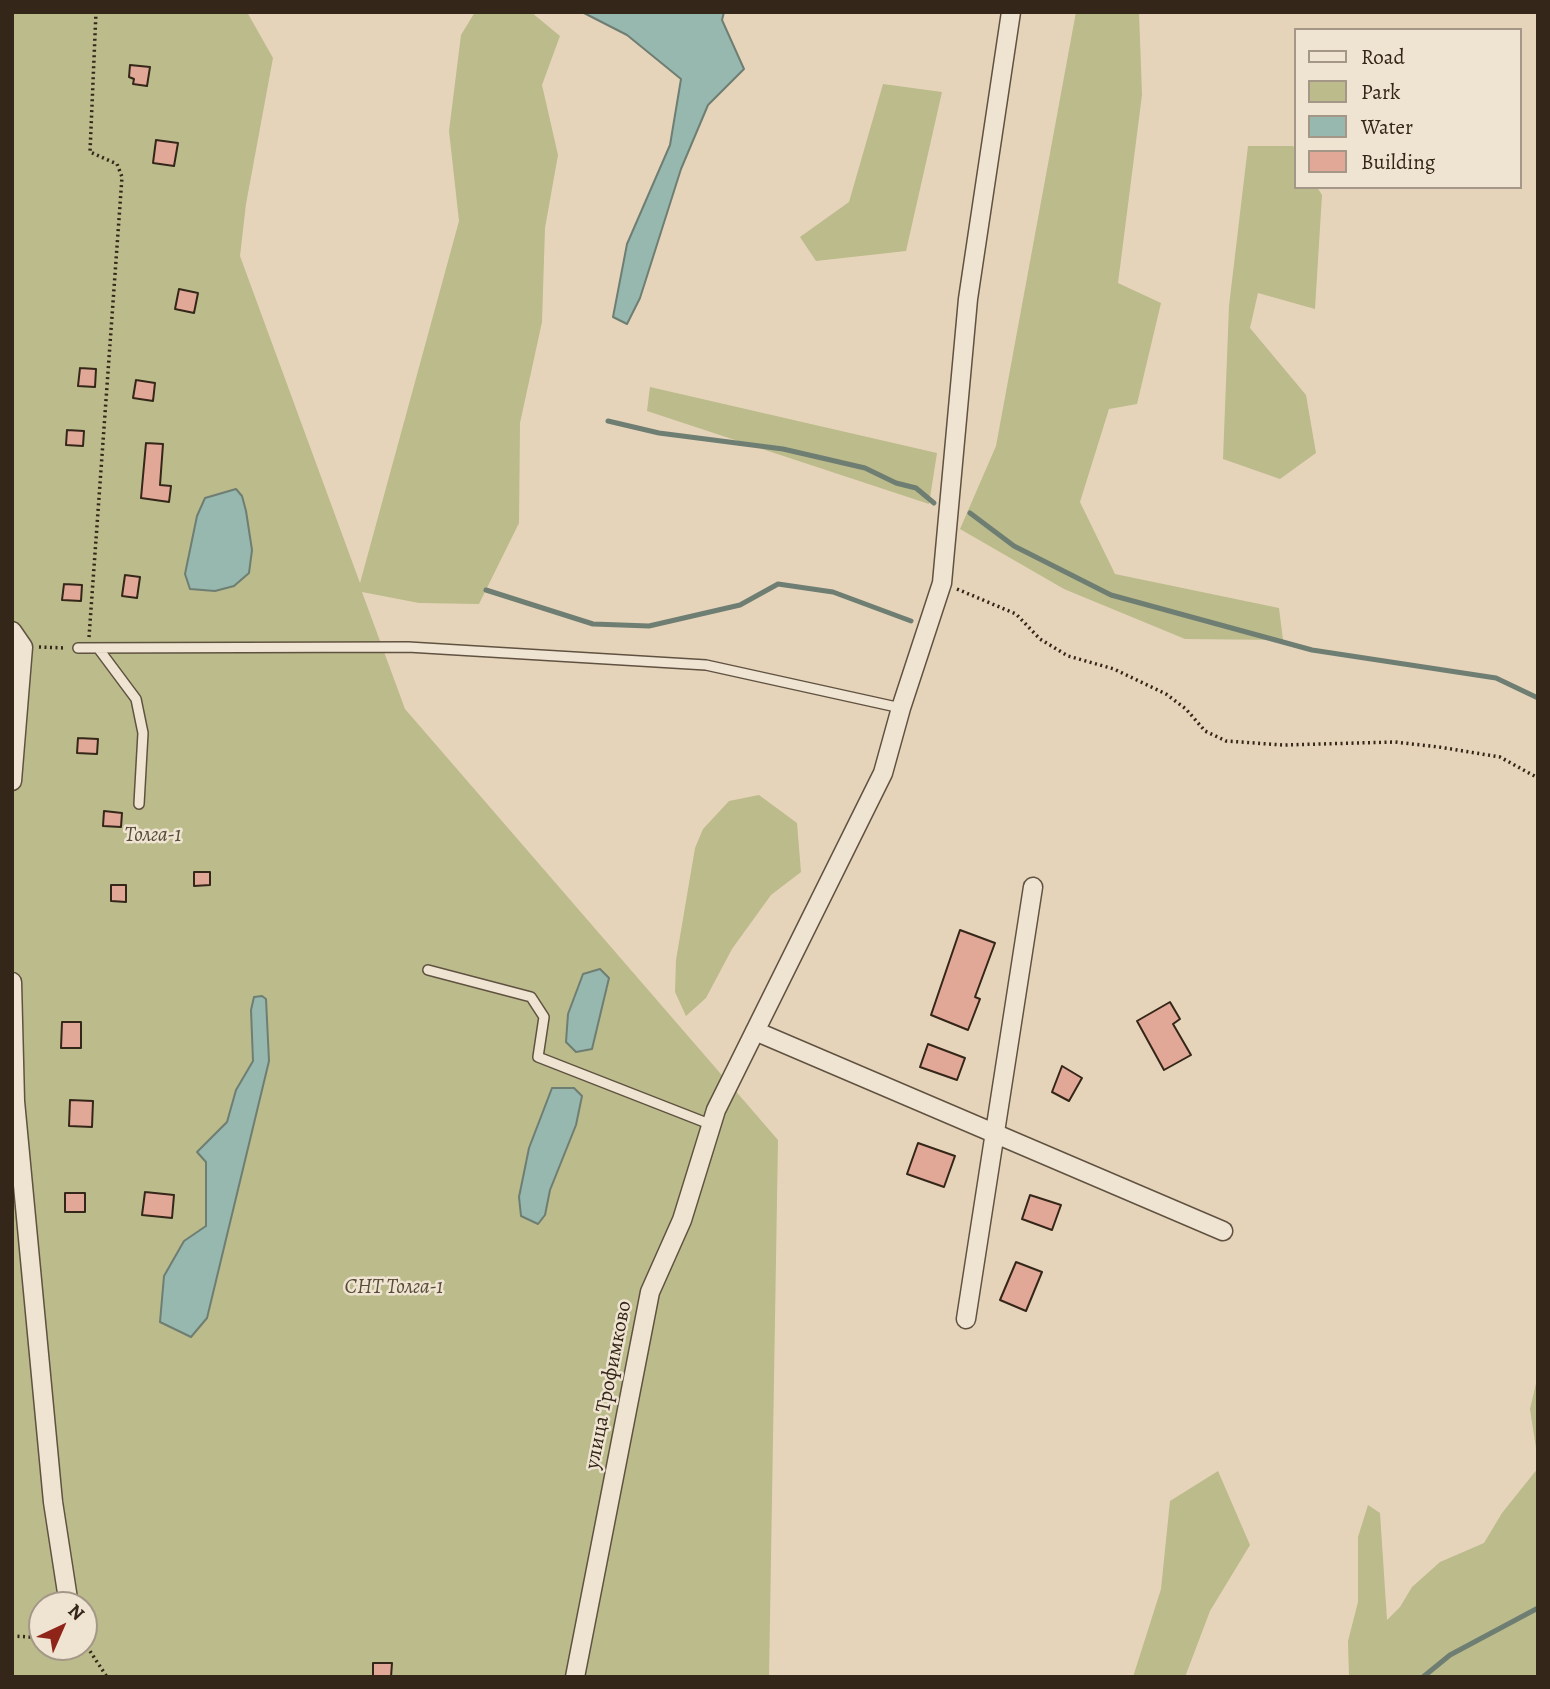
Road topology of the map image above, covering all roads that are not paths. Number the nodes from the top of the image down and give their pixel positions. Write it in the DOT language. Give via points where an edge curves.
graph roads {
  1 [pos="1011,12"];
  2 [pos="12,631"];
  3 [pos="901,708"];
  4 [pos="12,781"];
  5 [pos="139,804"];
  6 [pos="1033,887"];
  7 [pos="428,970"];
  8 [pos="12,982"];
  9 [pos="755,1031"];
  10 [pos="714,1117"];
  11 [pos="996,1134"];
  12 [pos="1223,1231"];
  13 [pos="966,1318"];
  14 [pos="67,1591"];
  15 [pos="575,1677"];
  1 -- 3 [label="street, улица Трофимково" via="968,299 942,583"];
  2 -- 4 [label="street" via="23,647"];
  3 -- 5 [label="lane" via="706,665 408,647 88,647 136,699 143,733"];
  3 -- 9 [label="street, улица Трофимково" via="883,773"];
  6 -- 11 [label="street"];
  7 -- 10 [label="lane" via="531,997 544,1017 538,1057"];
  8 -- 14 [label="street" via="15,1101 53,1502"];
  9 -- 10 [label="street, улица Трофимково"];
  9 -- 11 [label="street"];
  10 -- 15 [label="street, улица Трофимково" via="682,1220 650,1292"];
  11 -- 12 [label="street"];
  11 -- 13 [label="street"];
}
